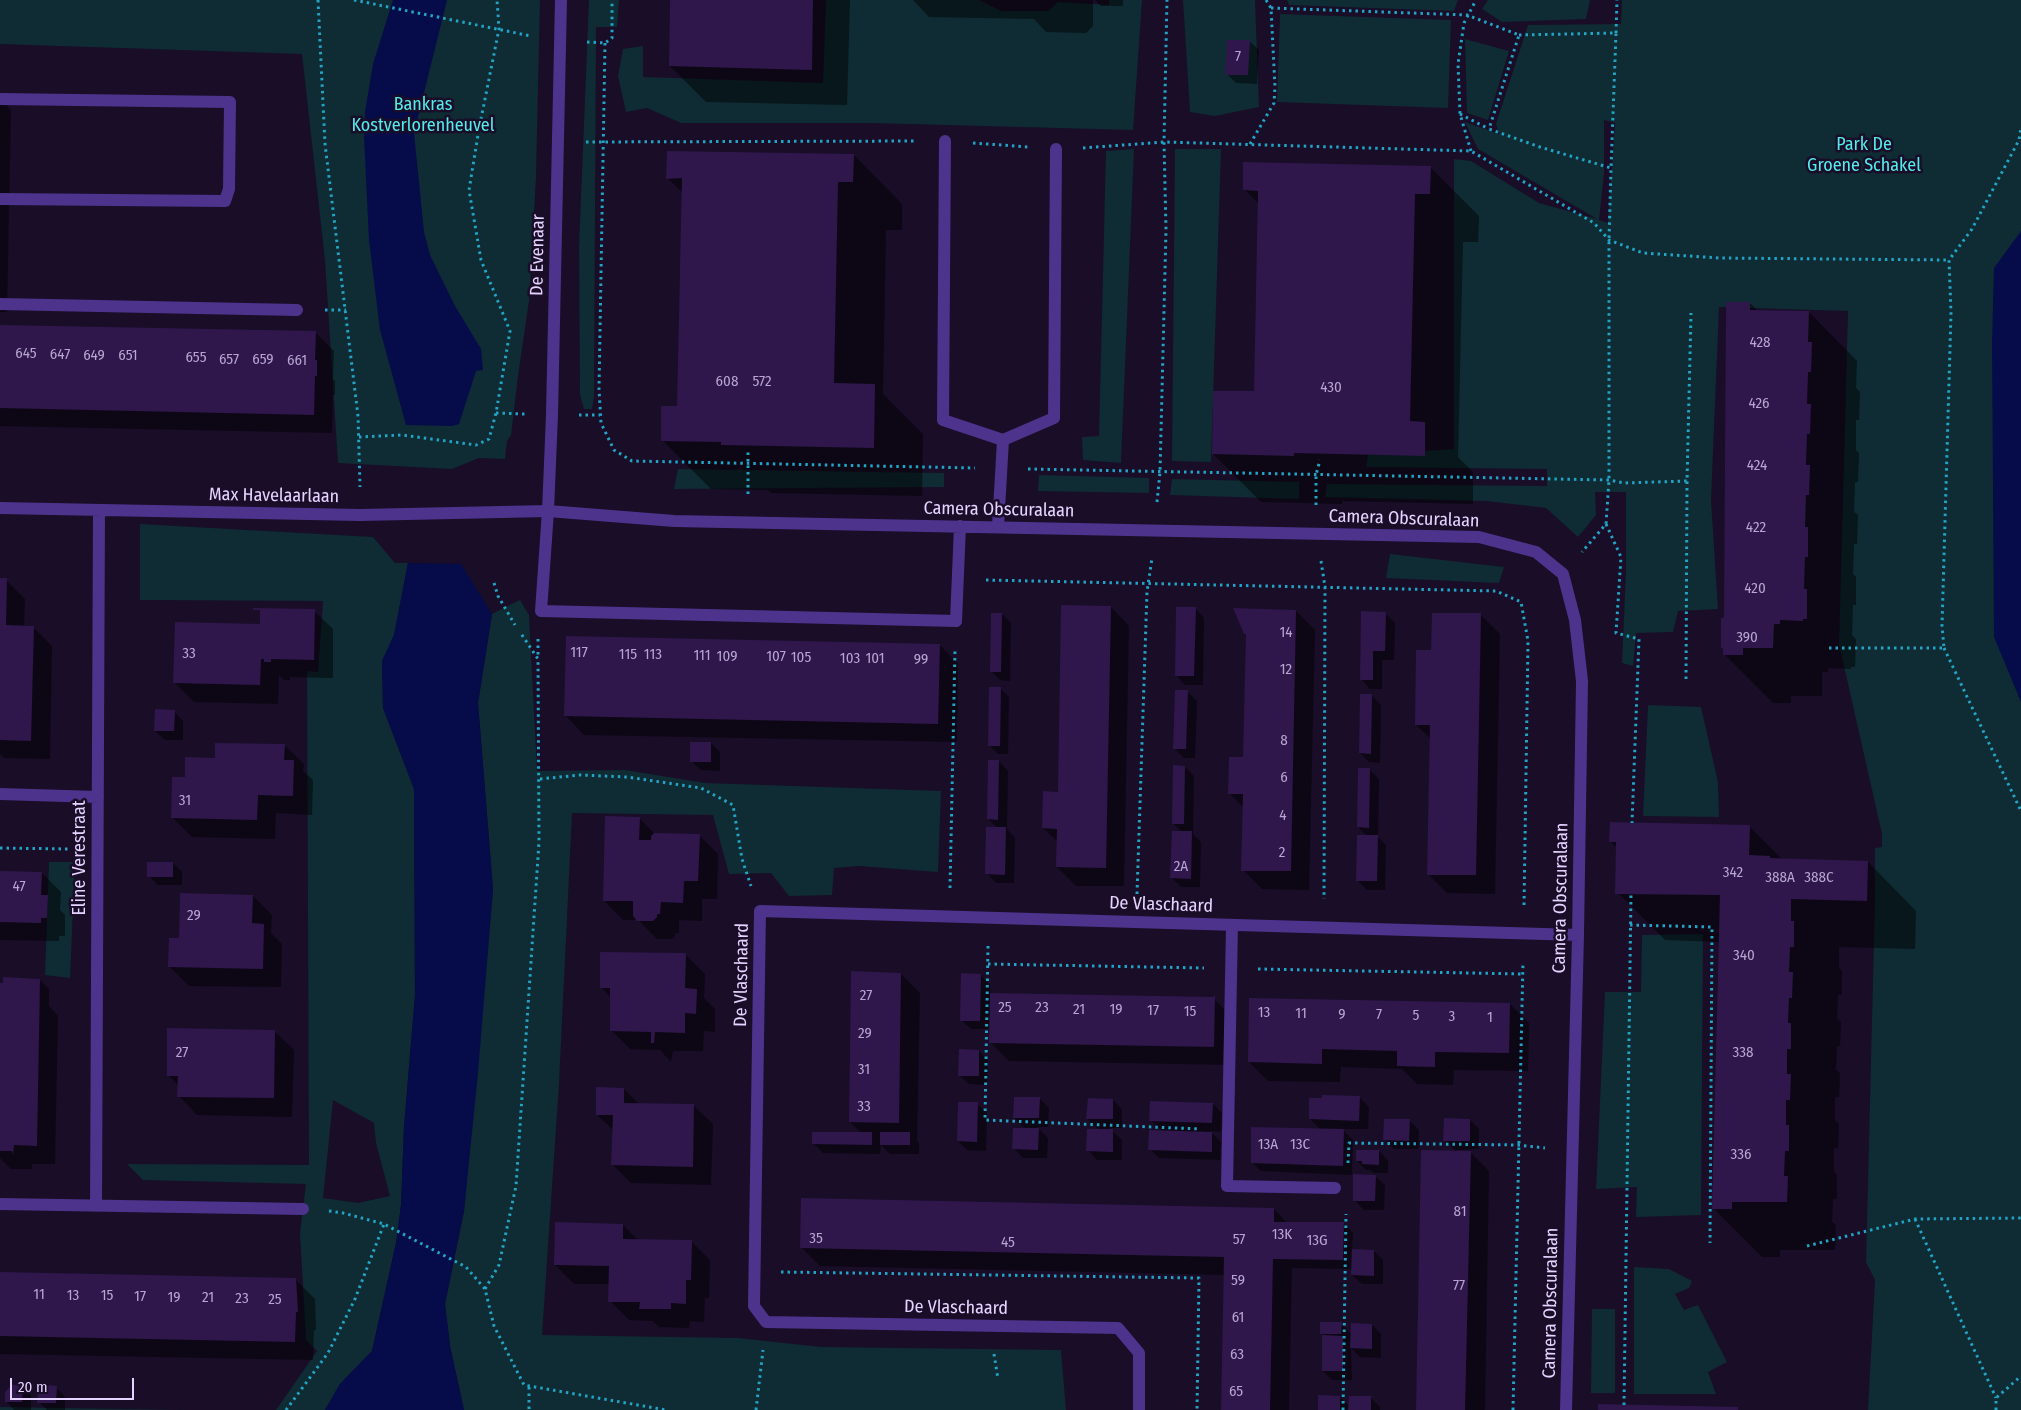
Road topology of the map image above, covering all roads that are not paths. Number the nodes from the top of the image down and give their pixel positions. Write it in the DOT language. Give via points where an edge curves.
graph roads {
  1 [pos="561,0"];
  2 [pos="0,99"];
  3 [pos="945,141"];
  4 [pos="1056,149"];
  5 [pos="0,199"];
  6 [pos="0,304"];
  7 [pos="297,310"];
  8 [pos="1003,440"];
  9 [pos="0,508"];
  10 [pos="100,511"];
  11 [pos="548,511"];
  12 [pos="960,526"];
  13 [pos="998,527"];
  14 [pos="0,794"];
  15 [pos="98,797"];
  16 [pos="1232,925"];
  17 [pos="1578,935"];
  18 [pos="1341,1187"];
  19 [pos="0,1204"];
  20 [pos="96,1206"];
  21 [pos="303,1208"];
  22 [pos="1138,1410"];
  23 [pos="1566,1410"];
  1 -- 11 [label="street, De Evenaar"];
  2 -- 5 [label="street" via="230,102 225,201"];
  3 -- 8 [label="street" via="943,420"];
  4 -- 8 [label="street" via="1054,418"];
  6 -- 7 [label="street"];
  8 -- 13 [label="street"];
  9 -- 10 [label="street, Max Havelaarlaan"];
  10 -- 11 [label="street, Max Havelaarlaan" via="360,515"];
  10 -- 15 [label="street, Eline Verestraat"];
  11 -- 12 [label="street, Camera Obscuralaan" via="674,521"];
  11 -- 12 [label="street, De Evenaar" via="541,611 956,621"];
  12 -- 13 [label="street, Camera Obscuralaan"];
  13 -- 17 [label="street, Camera Obscuralaan" via="1479,537 1536,552 1563,574 1575,620 1582,681"];
  14 -- 15 [label="street"];
  15 -- 20 [label="street, Eline Verestraat"];
  16 -- 17 [label="street, De Vlaschaard"];
  16 -- 18 [label="street" via="1227,1186"];
  16 -- 22 [label="street, De Vlaschaard" via="760,911 754,1306 766,1322 1118,1328 1139,1353"];
  17 -- 23 [label="street, Camera Obscuralaan"];
  19 -- 20 [label="street"];
  20 -- 21 [label="street"];
}
